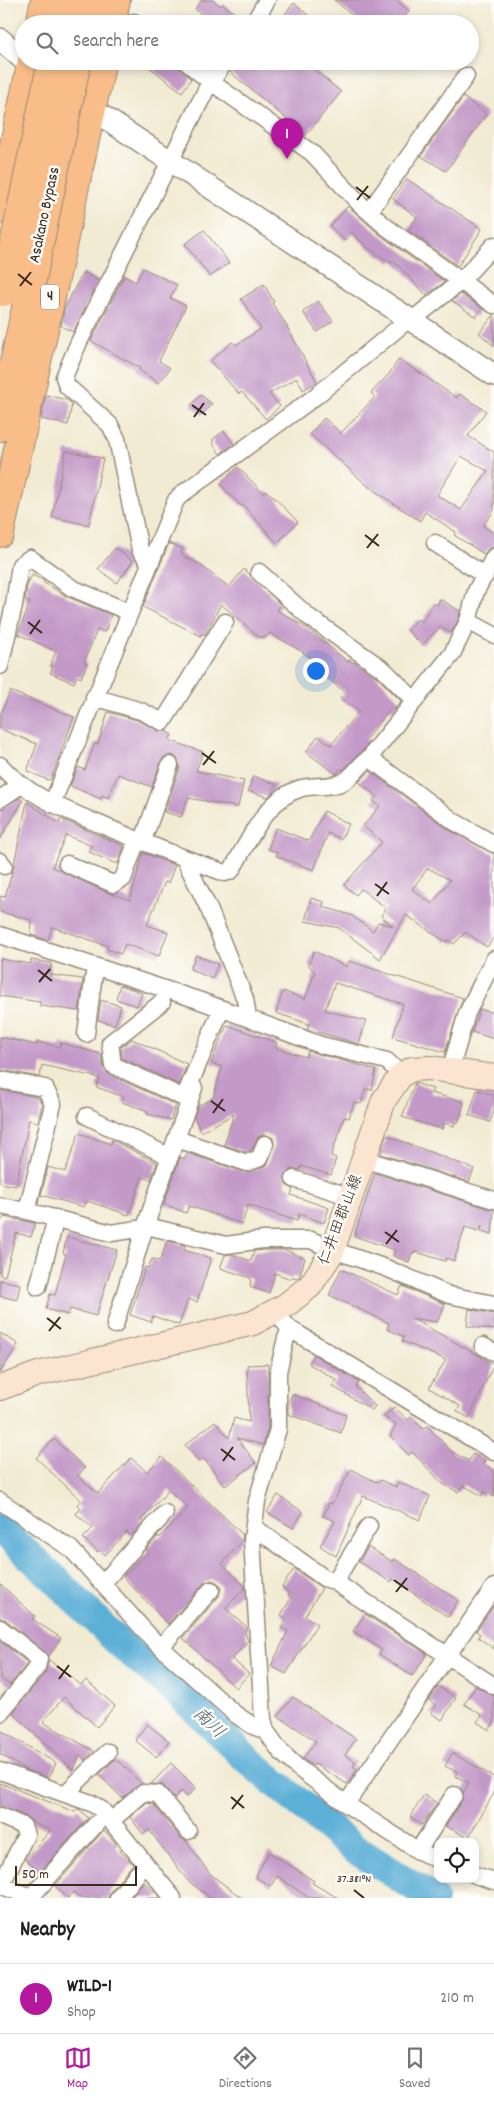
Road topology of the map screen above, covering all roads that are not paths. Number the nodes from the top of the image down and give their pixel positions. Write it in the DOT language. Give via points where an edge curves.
graph roads {
  1 [pos="45,0"];
  2 [pos="65,0"];
  3 [pos="89,0"];
  4 [pos="116,0"];
  5 [pos="267,0"];
  6 [pos="42,15"];
  7 [pos="62,15"];
  8 [pos="86,15"];
  9 [pos="123,15"];
  10 [pos="258,15"];
  11 [pos="0,40"];
  12 [pos="15,49"];
  13 [pos="0,62"];
  14 [pos="15,63"];
  15 [pos="36,70"];
  16 [pos="37,70"];
  17 [pos="45,70"];
  18 [pos="74,70"];
  19 [pos="100,70"];
  20 [pos="196,70"];
  21 [pos="219,70"];
  22 [pos="466,76"];
  23 [pos="210,82"];
  24 [pos="92,108"];
  25 [pos="170,162"];
  26 [pos="0,210"];
  27 [pos="369,212"];
  28 [pos="494,246"];
  29 [pos="460,282"];
  30 [pos="10,300"];
  31 [pos="494,305"];
  32 [pos="412,320"];
  33 [pos="494,375"];
  34 [pos="0,427"];
  35 [pos="0,533"];
  36 [pos="435,543"];
  37 [pos="494,557"];
  38 [pos="149,562"];
  39 [pos="259,572"];
  40 [pos="484,576"];
  41 [pos="129,612"];
  42 [pos="468,621"];
  43 [pos="225,622"];
  44 [pos="494,635"];
  45 [pos="0,666"];
  46 [pos="94,697"];
  47 [pos="415,701"];
  48 [pos="372,757"];
  49 [pos="0,765"];
  50 [pos="170,765"];
  51 [pos="21,785"];
  52 [pos="0,799"];
  53 [pos="52,804"];
  54 [pos="140,842"];
  55 [pos="494,844"];
  56 [pos="184,858"];
  57 [pos="67,864"];
  58 [pos="0,935"];
  59 [pos="494,959"];
  60 [pos="95,966"];
  61 [pos="162,1002"];
  62 [pos="222,1010"];
  63 [pos="248,1018"];
  64 [pos="86,1034"];
  65 [pos="450,1071"];
  66 [pos="401,1075"];
  67 [pos="494,1077"];
  68 [pos="0,1080"];
  69 [pos="191,1083"];
  70 [pos="87,1116"];
  71 [pos="177,1139"];
  72 [pos="265,1144"];
  73 [pos="170,1157"];
  74 [pos="364,1159"];
  75 [pos="294,1179"];
  76 [pos="352,1197"];
  77 [pos="494,1200"];
  78 [pos="0,1206"];
  79 [pos="27,1210"];
  80 [pos="56,1218"];
  81 [pos="145,1227"];
  82 [pos="333,1250"];
  83 [pos="38,1287"];
  84 [pos="494,1304"];
  85 [pos="283,1321"];
  86 [pos="115,1325"];
  87 [pos="0,1388"];
  88 [pos="494,1452"];
  89 [pos="0,1500"];
  90 [pos="165,1513"];
  91 [pos="369,1526"];
  92 [pos="254,1527"];
  93 [pos="337,1582"];
  94 [pos="103,1583"];
  95 [pos="494,1587"];
  96 [pos="211,1590"];
  97 [pos="0,1628"];
  98 [pos="161,1647"];
  99 [pos="445,1656"];
  100 [pos="494,1686"];
  101 [pos="0,1713"];
  102 [pos="266,1731"];
  103 [pos="108,1752"];
  104 [pos="0,1772"];
  105 [pos="65,1794"];
  106 [pos="454,1795"];
  107 [pos="346,1804"];
  108 [pos="0,1816"];
  109 [pos="104,1822"];
  110 [pos="188,1831"];
  111 [pos="418,1851"];
  112 [pos="434,1858"];
  113 [pos="137,1874"];
  114 [pos="479,1876"];
  115 [pos="494,1881"];
  116 [pos="0,1885"];
  117 [pos="32,1898"];
  118 [pos="118,1898"];
  119 [pos="173,1898"];
  1 -- 6 [label="highway"];
  2 -- 7 [label="highway"];
  3 -- 8 [label="highway"];
  4 -- 9 [label="highway"];
  5 -- 10 [label="street"];
  11 -- 12 [label="street"];
  13 -- 14 [label="street"];
  15 -- 26 [label="highway"];
  16 -- 30 [label="highway, Asakano Bypass / 4, bridge"];
  17 -- 24 [label="street"];
  18 -- 30 [label="highway, Asakano Bypass / 4, bridge"];
  19 -- 24 [label="highway, 4"];
  20 -- 23 [label="street"];
  21 -- 23 [label="street"];
  22 -- 27 [label="street"];
  23 -- 25 [label="street"];
  23 -- 27 [label="street" via="312,153"];
  24 -- 25 [label="street"];
  24 -- 35 [label="highway, 4"];
  25 -- 32 [label="street"];
  25 -- 38 [label="street" via="64,377 67,386 110,425 117,439 140,550"];
  27 -- 29 [label="street"];
  28 -- 29 [label="street"];
  29 -- 31 [label="street"];
  29 -- 32 [label="street"];
  30 -- 34 [label="highway, Asakano Bypass / 4"];
  32 -- 33 [label="street"];
  32 -- 38 [label="street" via="316,396 182,494 172,506"];
  36 -- 40 [label="street"];
  37 -- 40 [label="street"];
  38 -- 41 [label="street"];
  39 -- 47 [label="street" via="309,617 384,670"];
  40 -- 42 [label="street" via="476,591"];
  41 -- 45 [label="street" via="72,588 30,558 20,564"];
  41 -- 46 [label="street"];
  42 -- 44 [label="street"];
  42 -- 47 [label="street" via="452,654"];
  43 -- 46 [label="street" via="163,722 141,711"];
  46 -- 53 [label="street"];
  47 -- 48 [label="street"];
  48 -- 55 [label="street" via="455,822"];
  48 -- 56 [label="street" via="342,783 302,788 279,799 231,871 225,873"];
  49 -- 51 [label="street"];
  50 -- 54 [label="street"];
  51 -- 52 [label="street"];
  51 -- 53 [label="street"];
  53 -- 54 [label="street"];
  54 -- 56 [label="street"];
  54 -- 57 [label="street" via="123,879 113,884"];
  56 -- 63 [label="street" via="209,909 245,999"];
  58 -- 60 [label="street"];
  59 -- 65 [label="street" via="467,1013"];
  60 -- 62 [label="street"];
  60 -- 64 [label="street"];
  61 -- 69 [label="street" via="110,1043 113,1065 184,1098"];
  62 -- 63 [label="street"];
  62 -- 69 [label="street"];
  63 -- 66 [label="street" via="321,1046 387,1061"];
  65 -- 66 [label="main road" via="418,1068"];
  65 -- 67 [label="main road"];
  66 -- 74 [label="main road, 仁井田郡山線" via="384,1100"];
  68 -- 79 [label="street" via="45,1088 53,1104"];
  69 -- 71 [label="street" via="195,1088"];
  70 -- 73 [label="street"];
  71 -- 72 [label="street" via="247,1163 260,1158"];
  71 -- 73 [label="street"];
  73 -- 81 [label="street"];
  74 -- 76 [label="main road, 仁井田郡山線"];
  74 -- 77 [label="street"];
  75 -- 76 [label="street"];
  76 -- 82 [label="main road, 仁井田郡山線"];
  78 -- 79 [label="street"];
  79 -- 80 [label="street"];
  80 -- 81 [label="street" via="112,1233"];
  80 -- 83 [label="street"];
  81 -- 82 [label="street" via="220,1244 303,1239"];
  81 -- 86 [label="street"];
  82 -- 84 [label="street" via="449,1295"];
  82 -- 85 [label="main road, 仁井田郡山線" via="310,1286 295,1299"];
  85 -- 87 [label="main road, 仁井田郡山線" via="253,1323 38,1374"];
  85 -- 88 [label="street"];
  85 -- 92 [label="street" via="286,1338 278,1372 278,1429 259,1495"];
  89 -- 94 [label="street" via="71,1548"];
  90 -- 94 [label="street"];
  91 -- 93 [label="street"];
  92 -- 93 [label="street" via="324,1578"];
  92 -- 102 [label="street" via="257,1635"];
  93 -- 99 [label="street" via="341,1588"];
  94 -- 98 [label="street"];
  95 -- 99 [label="street"];
  96 -- 98 [label="street"];
  97 -- 101 [label="street" via="39,1659 37,1667"];
  98 -- 102 [label="street" via="235,1714"];
  99 -- 100 [label="street" via="452,1657"];
  99 -- 107 [label="street"];
  102 -- 107 [label="street" via="288,1760"];
  103 -- 105 [label="street"];
  104 -- 105 [label="street"];
  105 -- 109 [label="street" via="102,1810"];
  106 -- 111 [label="street"];
  107 -- 111 [label="street"];
  108 -- 116 [label="street" via="23,1826 26,1835"];
  109 -- 110 [label="street" via="143,1793 158,1794"];
  109 -- 117 [label="street"];
  109 -- 119 [label="street"];
  111 -- 112 [label="street"];
  113 -- 118 [label="street"];
  114 -- 115 [label="street"];
  116 -- 117 [label="street"];
}
